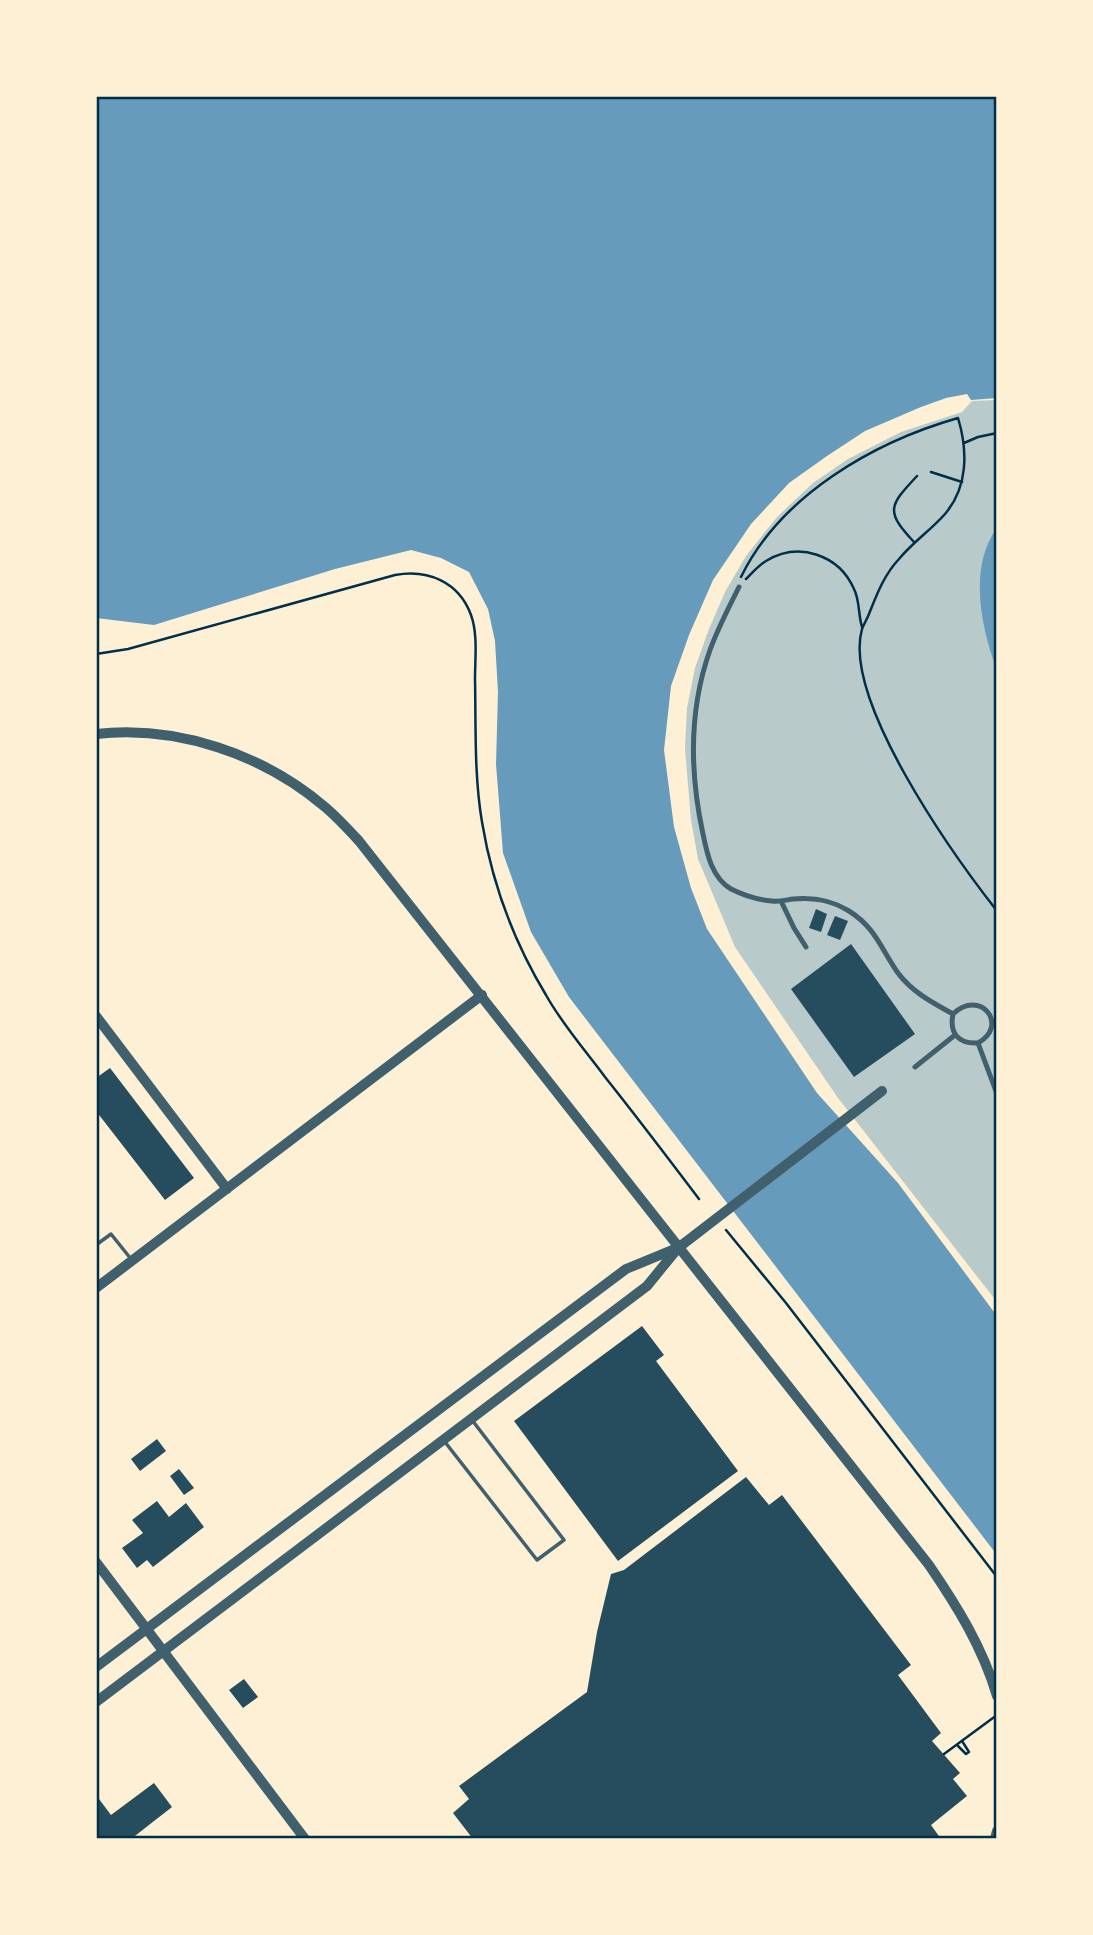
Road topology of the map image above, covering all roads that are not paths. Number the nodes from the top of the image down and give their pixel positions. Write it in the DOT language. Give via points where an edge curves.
graph roads {
  1 [pos="739,587"];
  2 [pos="96,734"];
  3 [pos="781,901"];
  4 [pos="806,947"];
  5 [pos="482,995"];
  6 [pos="953,1014"];
  7 [pos="96,1016"];
  8 [pos="955,1035"];
  9 [pos="978,1043"];
  10 [pos="915,1067"];
  11 [pos="882,1091"];
  12 [pos="997,1094"];
  13 [pos="227,1189"];
  14 [pos="96,1245"];
  15 [pos="678,1248"];
  16 [pos="132,1261"];
  17 [pos="96,1289"];
  18 [pos="471,1419"];
  19 [pos="444,1440"];
  20 [pos="96,1562"];
  21 [pos="146,1629"];
  22 [pos="164,1651"];
  23 [pos="96,1667"];
  24 [pos="997,1696"];
  25 [pos="96,1702"];
  26 [pos="997,1831"];
  27 [pos="305,1839"];
  28 [pos="995,1839"];
  1 -- 3 [label="street" via="711,648 700,687 693,762 698,814 706,849 722,883 740,893"];
  2 -- 5 [label="street" via="154,734 196,741 247,758 306,793 359,841"];
  3 -- 4 [label="street"];
  3 -- 6 [label="street" via="818,899 850,911 879,939 908,985"];
  5 -- 13 [label="street"];
  5 -- 15 [label="street"];
  6 -- 8 [label="street"];
  6 -- 9 [label="street" via="968,1005 989,1012 991,1030"];
  7 -- 13 [label="street"];
  8 -- 9 [label="street" via="964,1042"];
  8 -- 10 [label="street"];
  9 -- 12 [label="street"];
  11 -- 15 [label="street"];
  13 -- 16 [label="street"];
  14 -- 16 [label="lane" via="111,1234"];
  15 -- 18 [label="street" via="647,1286"];
  15 -- 21 [label="street" via="626,1269"];
  15 -- 24 [label="street" via="929,1565 974,1638"];
  16 -- 17 [label="street"];
  18 -- 19 [label="street"];
  18 -- 19 [label="lane" via="564,1539 537,1560"];
  19 -- 22 [label="street"];
  20 -- 21 [label="street"];
  21 -- 22 [label="street"];
  21 -- 23 [label="street"];
  22 -- 25 [label="street"];
  22 -- 27 [label="street"];
  26 -- 28 [label="street"];
}
